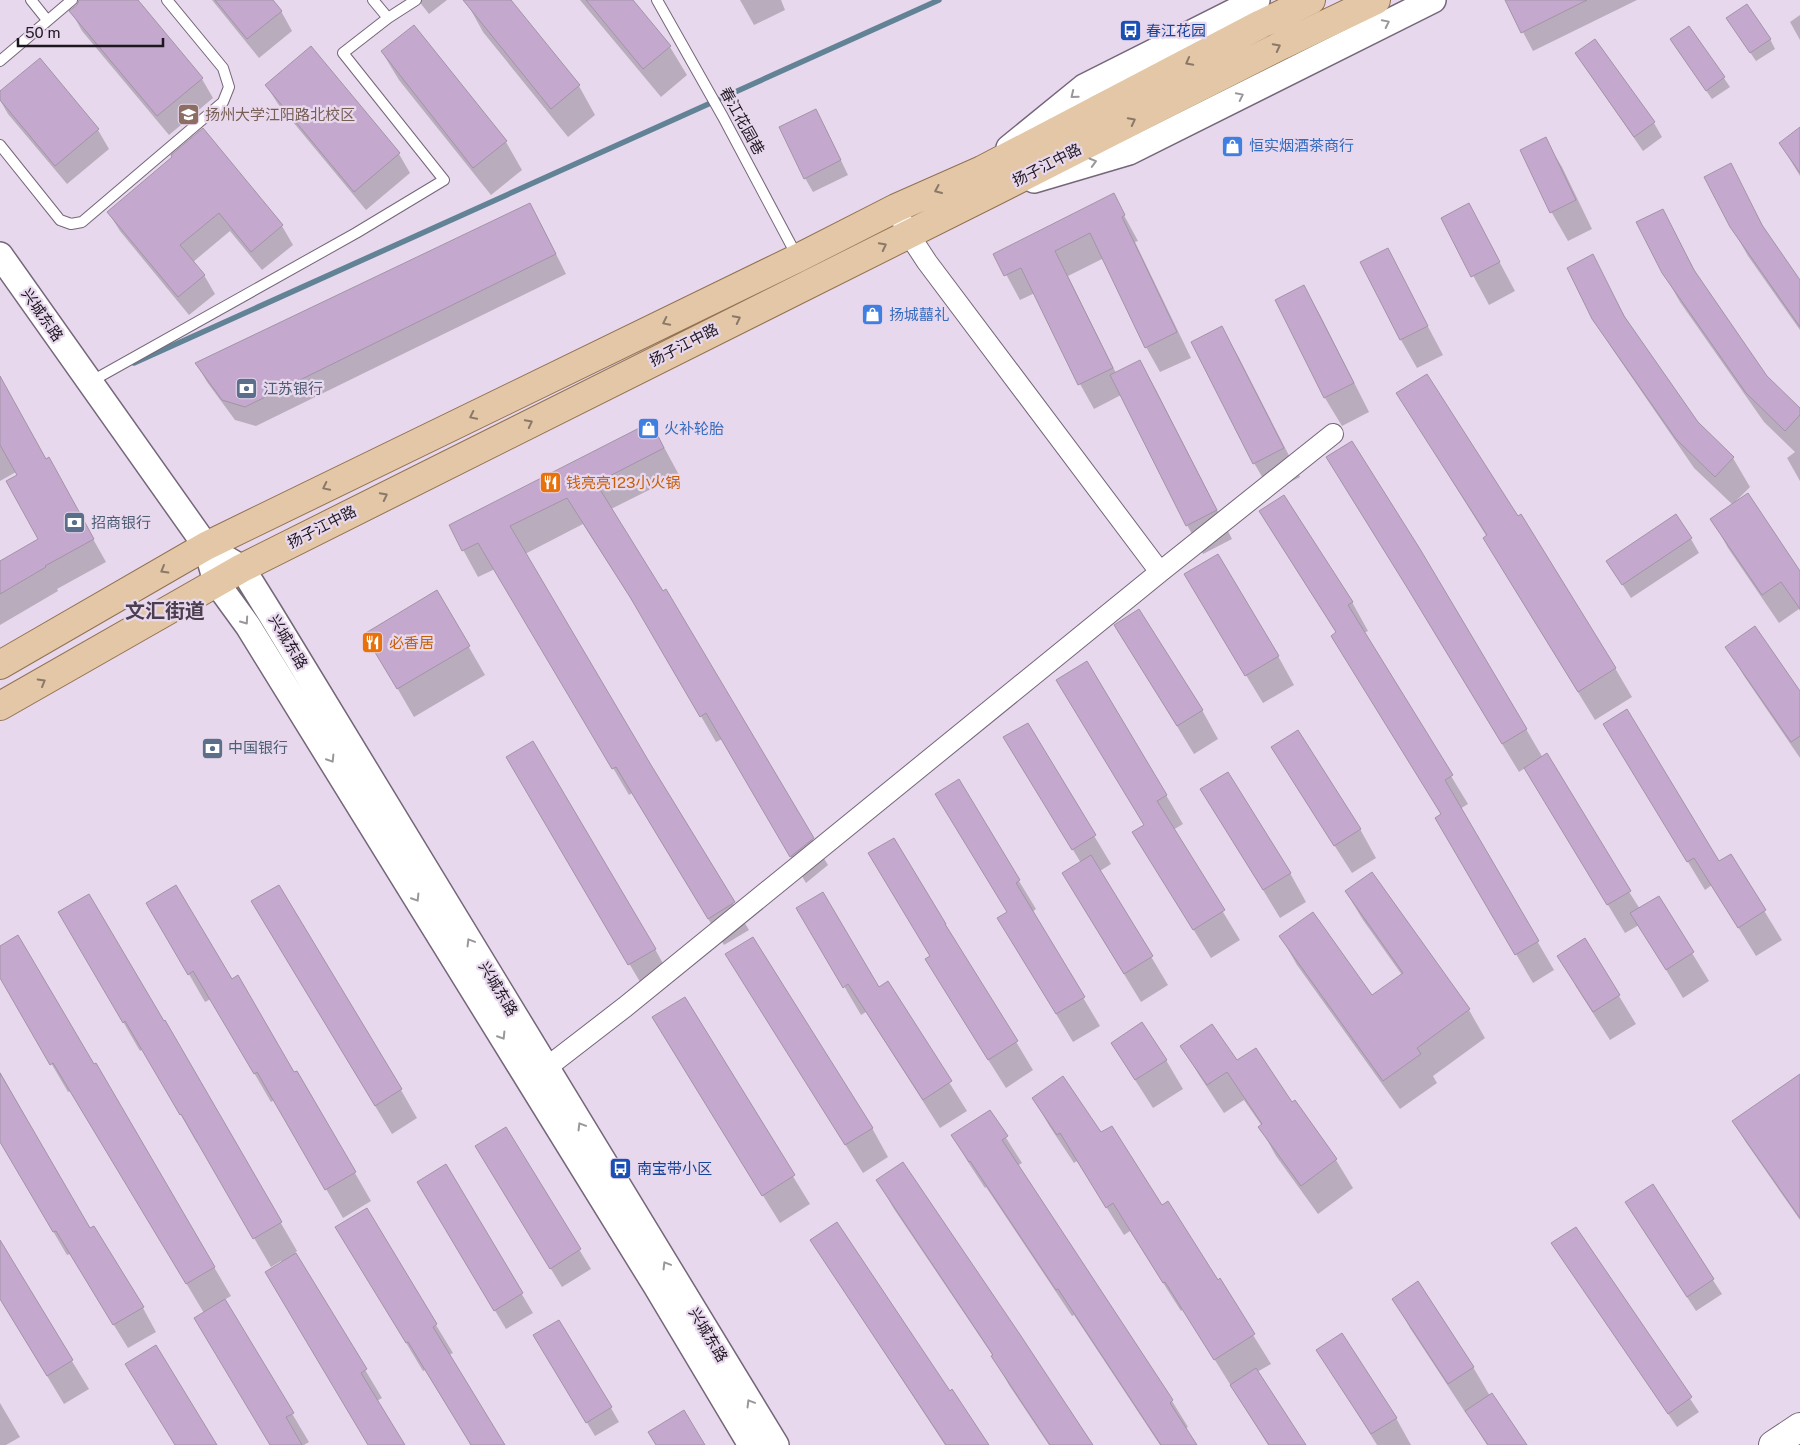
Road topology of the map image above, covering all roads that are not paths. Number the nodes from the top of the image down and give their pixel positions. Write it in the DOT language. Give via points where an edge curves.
graph roads {
  1 [pos="31,0"];
  2 [pos="72,0"];
  3 [pos="167,0"];
  4 [pos="373,0"];
  5 [pos="416,0"];
  6 [pos="657,0"];
  7 [pos="1257,0"];
  8 [pos="1311,0"];
  9 [pos="1376,0"];
  10 [pos="1433,0"];
  11 [pos="388,18"];
  12 [pos="47,20"];
  13 [pos="0,61"];
  14 [pos="0,145"];
  15 [pos="989,180"];
  16 [pos="896,208"];
  17 [pos="908,233"];
  18 [pos="0,256"];
  19 [pos="798,258"];
  20 [pos="90,382"];
  21 [pos="1333,434"];
  22 [pos="206,546"];
  23 [pos="242,568"];
  24 [pos="1160,572"];
  25 [pos="216,582"];
  26 [pos="0,665"];
  27 [pos="0,706"];
  28 [pos="546,1068"];
  29 [pos="1800,1426"];
  30 [pos="751,1445"];
  31 [pos="776,1445"];
  32 [pos="1773,1445"];
  1 -- 12 [label="lane"];
  2 -- 12 [label="lane"];
  3 -- 14 [label="lane" via="223,68 230,87 223,102 82,222 71,224 60,220"];
  4 -- 11 [label="lane"];
  5 -- 11 [label="lane"];
  6 -- 19 [label="lane, 春江花园巷"];
  7 -- 15 [label="street, one-way" via="1084,87"];
  8 -- 15 [label="main road, 扬子江中路, one-way" via="1261,24"];
  15 -- 9 [label="main road, 扬子江中路, one-way"];
  15 -- 10 [label="street, one-way" via="1129,152"];
  11 -- 20 [label="lane" via="343,53 444,180 348,238"];
  12 -- 13 [label="lane"];
  15 -- 16 [label="main road, 扬子江中路, one-way"];
  15 -- 17 [label="main road, 扬子江中路"];
  16 -- 17 [label="street"];
  16 -- 19 [label="main road, 扬子江中路"];
  23 -- 17 [label="main road, 扬子江中路, one-way"];
  17 -- 24 [label="street"];
  18 -- 20 [label="street, 兴城东路"];
  19 -- 22 [label="main road, 扬子江中路, one-way"];
  20 -- 22 [label="street, 兴城东路"];
  21 -- 24 [label="street"];
  22 -- 23 [label="street, 兴城东路"];
  22 -- 25 [label="street, 兴城东路"];
  22 -- 26 [label="main road, 扬子江中路, one-way"];
  23 -- 25 [label="main road, 扬子江中路"];
  28 -- 23 [label="street, 兴城东路, one-way"];
  24 -- 28 [label="street"];
  27 -- 25 [label="main road, 扬子江中路, one-way"];
  25 -- 30 [label="street, 兴城东路, one-way" via="248,626"];
  31 -- 28 [label="street, 兴城东路, one-way"];
  29 -- 32 [label="main road"];
}
